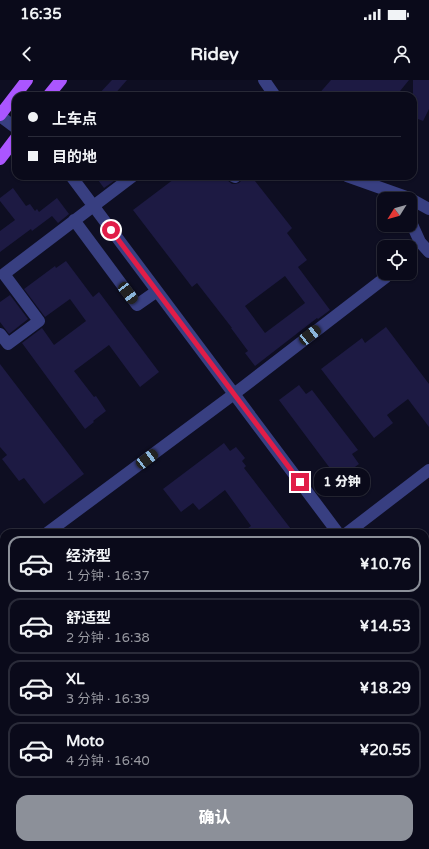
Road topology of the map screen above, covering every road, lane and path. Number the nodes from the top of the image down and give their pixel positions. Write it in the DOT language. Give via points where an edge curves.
graph roads {
  1 [pos="27,80"];
  2 [pos="61,80"];
  3 [pos="264,80"];
  4 [pos="18,92"];
  5 [pos="51,92"];
  6 [pos="272,92"];
  7 [pos="12,100"];
  8 [pos="0,116"];
  9 [pos="12,125"];
  10 [pos="12,143"];
  11 [pos="0,159"];
  12 [pos="74,180"];
  13 [pos="128,180"];
  14 [pos="358,180"];
  15 [pos="392,192"];
  16 [pos="417,202"];
  17 [pos="93,206"];
  18 [pos="429,209"];
  19 [pos="74,220"];
  20 [pos="415,232"];
  21 [pos="429,252"];
  22 [pos="2,271"];
  23 [pos="382,280"];
  24 [pos="157,291"];
  25 [pos="0,334"];
  26 [pos="234,394"];
  27 [pos="429,470"];
  28 [pos="52,529"];
  29 [pos="335,529"];
  30 [pos="352,529"];
  1 -- 4 [label="main road"];
  2 -- 5 [label="main road"];
  3 -- 6 [label="lane"];
  7 -- 8 [label="main road"];
  8 -- 9 [label="lane"];
  10 -- 11 [label="main road"];
  12 -- 17 [label="lane"];
  13 -- 17 [label="lane"];
  14 -- 15 [label="lane"];
  16 -- 18 [label="lane"];
  17 -- 19 [label="lane"];
  17 -- 24 [label="lane"];
  19 -- 22 [label="lane"];
  19 -- 24 [label="lane" via="138,305"];
  20 -- 21 [label="lane"];
  22 -- 25 [label="lane" via="39,321 8,344"];
  23 -- 26 [label="lane"];
  24 -- 26 [label="lane"];
  26 -- 28 [label="lane"];
  26 -- 29 [label="lane"];
  27 -- 30 [label="lane"];
}
